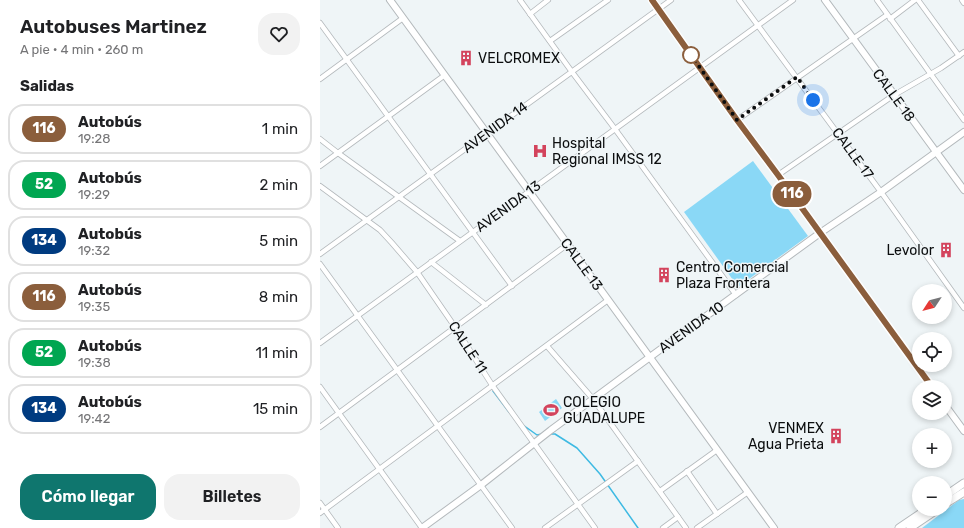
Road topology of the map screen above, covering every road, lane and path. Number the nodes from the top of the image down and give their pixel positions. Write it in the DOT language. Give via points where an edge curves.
graph roads {
  1 [pos="390,0"];
  2 [pos="520,0"];
  3 [pos="548,0"];
  4 [pos="608,0"];
  5 [pos="652,0"];
  6 [pos="671,0"];
  7 [pos="739,0"];
  8 [pos="793,0"];
  9 [pos="825,0"];
  10 [pos="877,0"];
  11 [pos="917,0"];
  12 [pos="962,0"];
  13 [pos="964,3"];
  14 [pos="658,9"];
  15 [pos="530,14"];
  16 [pos="889,17"];
  17 [pos="404,18"];
  18 [pos="320,23"];
  19 [pos="758,25"];
  20 [pos="853,38"];
  21 [pos="550,42"];
  22 [pos="964,52"];
  23 [pos="959,56"];
  24 [pos="346,59"];
  25 [pos="700,68"];
  26 [pos="572,72"];
  27 [pos="930,74"];
  28 [pos="445,75"];
  29 [pos="797,77"];
  30 [pos="320,79"];
  31 [pos="894,95"];
  32 [pos="388,116"];
  33 [pos="737,120"];
  34 [pos="964,120"];
  35 [pos="615,129"];
  36 [pos="964,132"];
  37 [pos="487,133"];
  38 [pos="838,133"];
  39 [pos="320,139"];
  40 [pos="936,152"];
  41 [pos="338,153"];
  42 [pos="320,166"];
  43 [pos="430,174"];
  44 [pos="778,175"];
  45 [pos="320,186"];
  46 [pos="964,190"];
  47 [pos="529,191"];
  48 [pos="881,192"];
  49 [pos="399,197"];
  50 [pos="366,220"];
  51 [pos="472,232"];
  52 [pos="820,233"];
  53 [pos="460,242"];
  54 [pos="568,244"];
  55 [pos="320,254"];
  56 [pos="431,262"];
  57 [pos="320,264"];
  58 [pos="417,272"];
  59 [pos="512,286"];
  60 [pos="736,295"];
  61 [pos="608,300"];
  62 [pos="486,305"];
  63 [pos="964,308"];
  64 [pos="358,315"];
  65 [pos="455,327"];
  66 [pos="320,343"];
  67 [pos="546,346"];
  68 [pos="650,357"];
  69 [pos="397,370"];
  70 [pos="927,380"];
  71 [pos="492,385"];
  72 [pos="320,387"];
  73 [pos="593,399"];
  74 [pos="339,413"];
  75 [pos="952,415"];
  76 [pos="438,426"];
  77 [pos="320,427"];
  78 [pos="964,431"];
  79 [pos="534,444"];
  80 [pos="717,450"];
  81 [pos="638,461"];
  82 [pos="379,469"];
  83 [pos="687,471"];
  84 [pos="964,483"];
  85 [pos="481,485"];
  86 [pos="660,491"];
  87 [pos="952,491"];
  88 [pos="748,492"];
  89 [pos="964,492"];
  90 [pos="952,500"];
  91 [pos="320,503"];
  92 [pos="578,504"];
  93 [pos="325,509"];
  94 [pos="320,513"];
  95 [pos="717,514"];
  96 [pos="916,516"];
  97 [pos="928,516"];
  98 [pos="678,517"];
  99 [pos="338,528"];
  100 [pos="422,528"];
  101 [pos="512,528"];
  102 [pos="545,528"];
  103 [pos="595,528"];
  104 [pos="663,528"];
  105 [pos="686,528"];
  106 [pos="697,528"];
  107 [pos="774,528"];
  108 [pos="899,528"];
  109 [pos="910,528"];
  1 -- 17 [label="street, CALLE 13"];
  2 -- 15 [label="street"];
  3 -- 15 [label="street"];
  4 -- 21 [label="street"];
  5 -- 14 [label="street"];
  6 -- 14 [label="street, AVENIDA 14"];
  7 -- 19 [label="street, CALLE 17"];
  8 -- 19 [label="street, AVENIDA 13"];
  9 -- 20 [label="street, CALLE 18"];
  10 -- 16 [label="street"];
  11 -- 16 [label="street"];
  11 -- 23 [label="street"];
  12 -- 13 [label="street"];
  14 -- 25 [label="street"];
  14 -- 26 [label="street, AVENIDA 14"];
  15 -- 21 [label="street"];
  16 -- 20 [label="street"];
  16 -- 27 [label="street"];
  17 -- 24 [label="street"];
  17 -- 28 [label="street, CALLE 13"];
  18 -- 24 [label="street"];
  19 -- 25 [label="street, AVENIDA 13"];
  19 -- 29 [label="street, CALLE 17"];
  20 -- 29 [label="street"];
  20 -- 31 [label="street, CALLE 18"];
  21 -- 26 [label="street"];
  22 -- 23 [label="street"];
  23 -- 27 [label="street"];
  24 -- 30 [label="street"];
  24 -- 32 [label="street"];
  25 -- 33 [label="street"];
  25 -- 35 [label="street, AVENIDA 13"];
  26 -- 35 [label="street"];
  26 -- 37 [label="street, AVENIDA 14"];
  27 -- 31 [label="street"];
  27 -- 34 [label="street"];
  28 -- 32 [label="street"];
  28 -- 37 [label="street, CALLE 13"];
  29 -- 33 [label="street"];
  29 -- 38 [label="street, CALLE 17"];
  31 -- 38 [label="street"];
  31 -- 40 [label="street, CALLE 18"];
  32 -- 41 [label="street"];
  32 -- 43 [label="street"];
  33 -- 44 [label="street"];
  35 -- 47 [label="street, AVENIDA 13"];
  35 -- 60 [label="street"];
  36 -- 40 [label="street, AVENIDA 10"];
  37 -- 43 [label="street, AVENIDA 14"];
  37 -- 47 [label="street, CALLE 13"];
  38 -- 44 [label="street"];
  38 -- 48 [label="street, CALLE 17"];
  39 -- 41 [label="street"];
  40 -- 46 [label="street, CALLE 18"];
  40 -- 48 [label="street, AVENIDA 10"];
  41 -- 42 [label="street"];
  41 -- 49 [label="street"];
  43 -- 49 [label="street, AVENIDA 14"];
  43 -- 51 [label="street"];
  44 -- 52 [label="street"];
  45 -- 50 [label="street, CALLE 11"];
  47 -- 51 [label="street, AVENIDA 13"];
  47 -- 54 [label="street, CALLE 13"];
  48 -- 52 [label="street, AVENIDA 10"];
  48 -- 63 [label="street, CALLE 17"];
  49 -- 50 [label="street, AVENIDA 14"];
  49 -- 53 [label="street"];
  50 -- 55 [label="street, AVENIDA 14"];
  50 -- 58 [label="street, CALLE 11" via="380,230"];
  51 -- 53 [label="street, AVENIDA 13"];
  51 -- 59 [label="street"];
  52 -- 60 [label="street, AVENIDA 10"];
  52 -- 70 [label="street"];
  53 -- 56 [label="street, AVENIDA 13"];
  54 -- 59 [label="street"];
  54 -- 61 [label="street, CALLE 13"];
  56 -- 58 [label="street, AVENIDA 13"];
  56 -- 62 [label="street"];
  57 -- 64 [label="street"];
  58 -- 64 [label="street, AVENIDA 13"];
  58 -- 65 [label="street, CALLE 11"];
  59 -- 62 [label="street"];
  60 -- 68 [label="street, AVENIDA 10"];
  61 -- 67 [label="street"];
  61 -- 68 [label="street, CALLE 13"];
  62 -- 65 [label="street"];
  64 -- 66 [label="street, AVENIDA 13"];
  64 -- 69 [label="street"];
  65 -- 69 [label="street"];
  65 -- 71 [label="street, CALLE 11"];
  67 -- 71 [label="street"];
  67 -- 73 [label="street"];
  68 -- 73 [label="street, AVENIDA 10"];
  68 -- 80 [label="street, CALLE 13"];
  69 -- 74 [label="street"];
  69 -- 76 [label="street"];
  71 -- 76 [label="street"];
  71 -- 79 [label="street, CALLE 11"];
  72 -- 74 [label="street"];
  73 -- 79 [label="street, AVENIDA 10"];
  73 -- 81 [label="street"];
  74 -- 77 [label="street"];
  74 -- 82 [label="street"];
  75 -- 78 [label="street"];
  76 -- 82 [label="street"];
  76 -- 85 [label="street"];
  79 -- 85 [label="street, AVENIDA 10"];
  79 -- 92 [label="street, CALLE 11"];
  80 -- 83 [label="street"];
  80 -- 88 [label="street, CALLE 13"];
  81 -- 86 [label="street"];
  81 -- 92 [label="street"];
  82 -- 93 [label="street"];
  82 -- 100 [label="street"];
  83 -- 86 [label="street"];
  83 -- 95 [label="street"];
  84 -- 87 [label="main road"];
  85 -- 100 [label="street, AVENIDA 10"];
  85 -- 101 [label="street"];
  86 -- 98 [label="street"];
  88 -- 95 [label="street"];
  88 -- 107 [label="street, CALLE 13"];
  89 -- 90 [label="main road"];
  91 -- 93 [label="street"];
  92 -- 102 [label="street"];
  92 -- 103 [label="street, CALLE 11"];
  93 -- 94 [label="street"];
  93 -- 99 [label="street"];
  95 -- 106 [label="street"];
  96 -- 108 [label="main road"];
  97 -- 109 [label="main road"];
  98 -- 104 [label="street"];
  98 -- 105 [label="street"];
}
